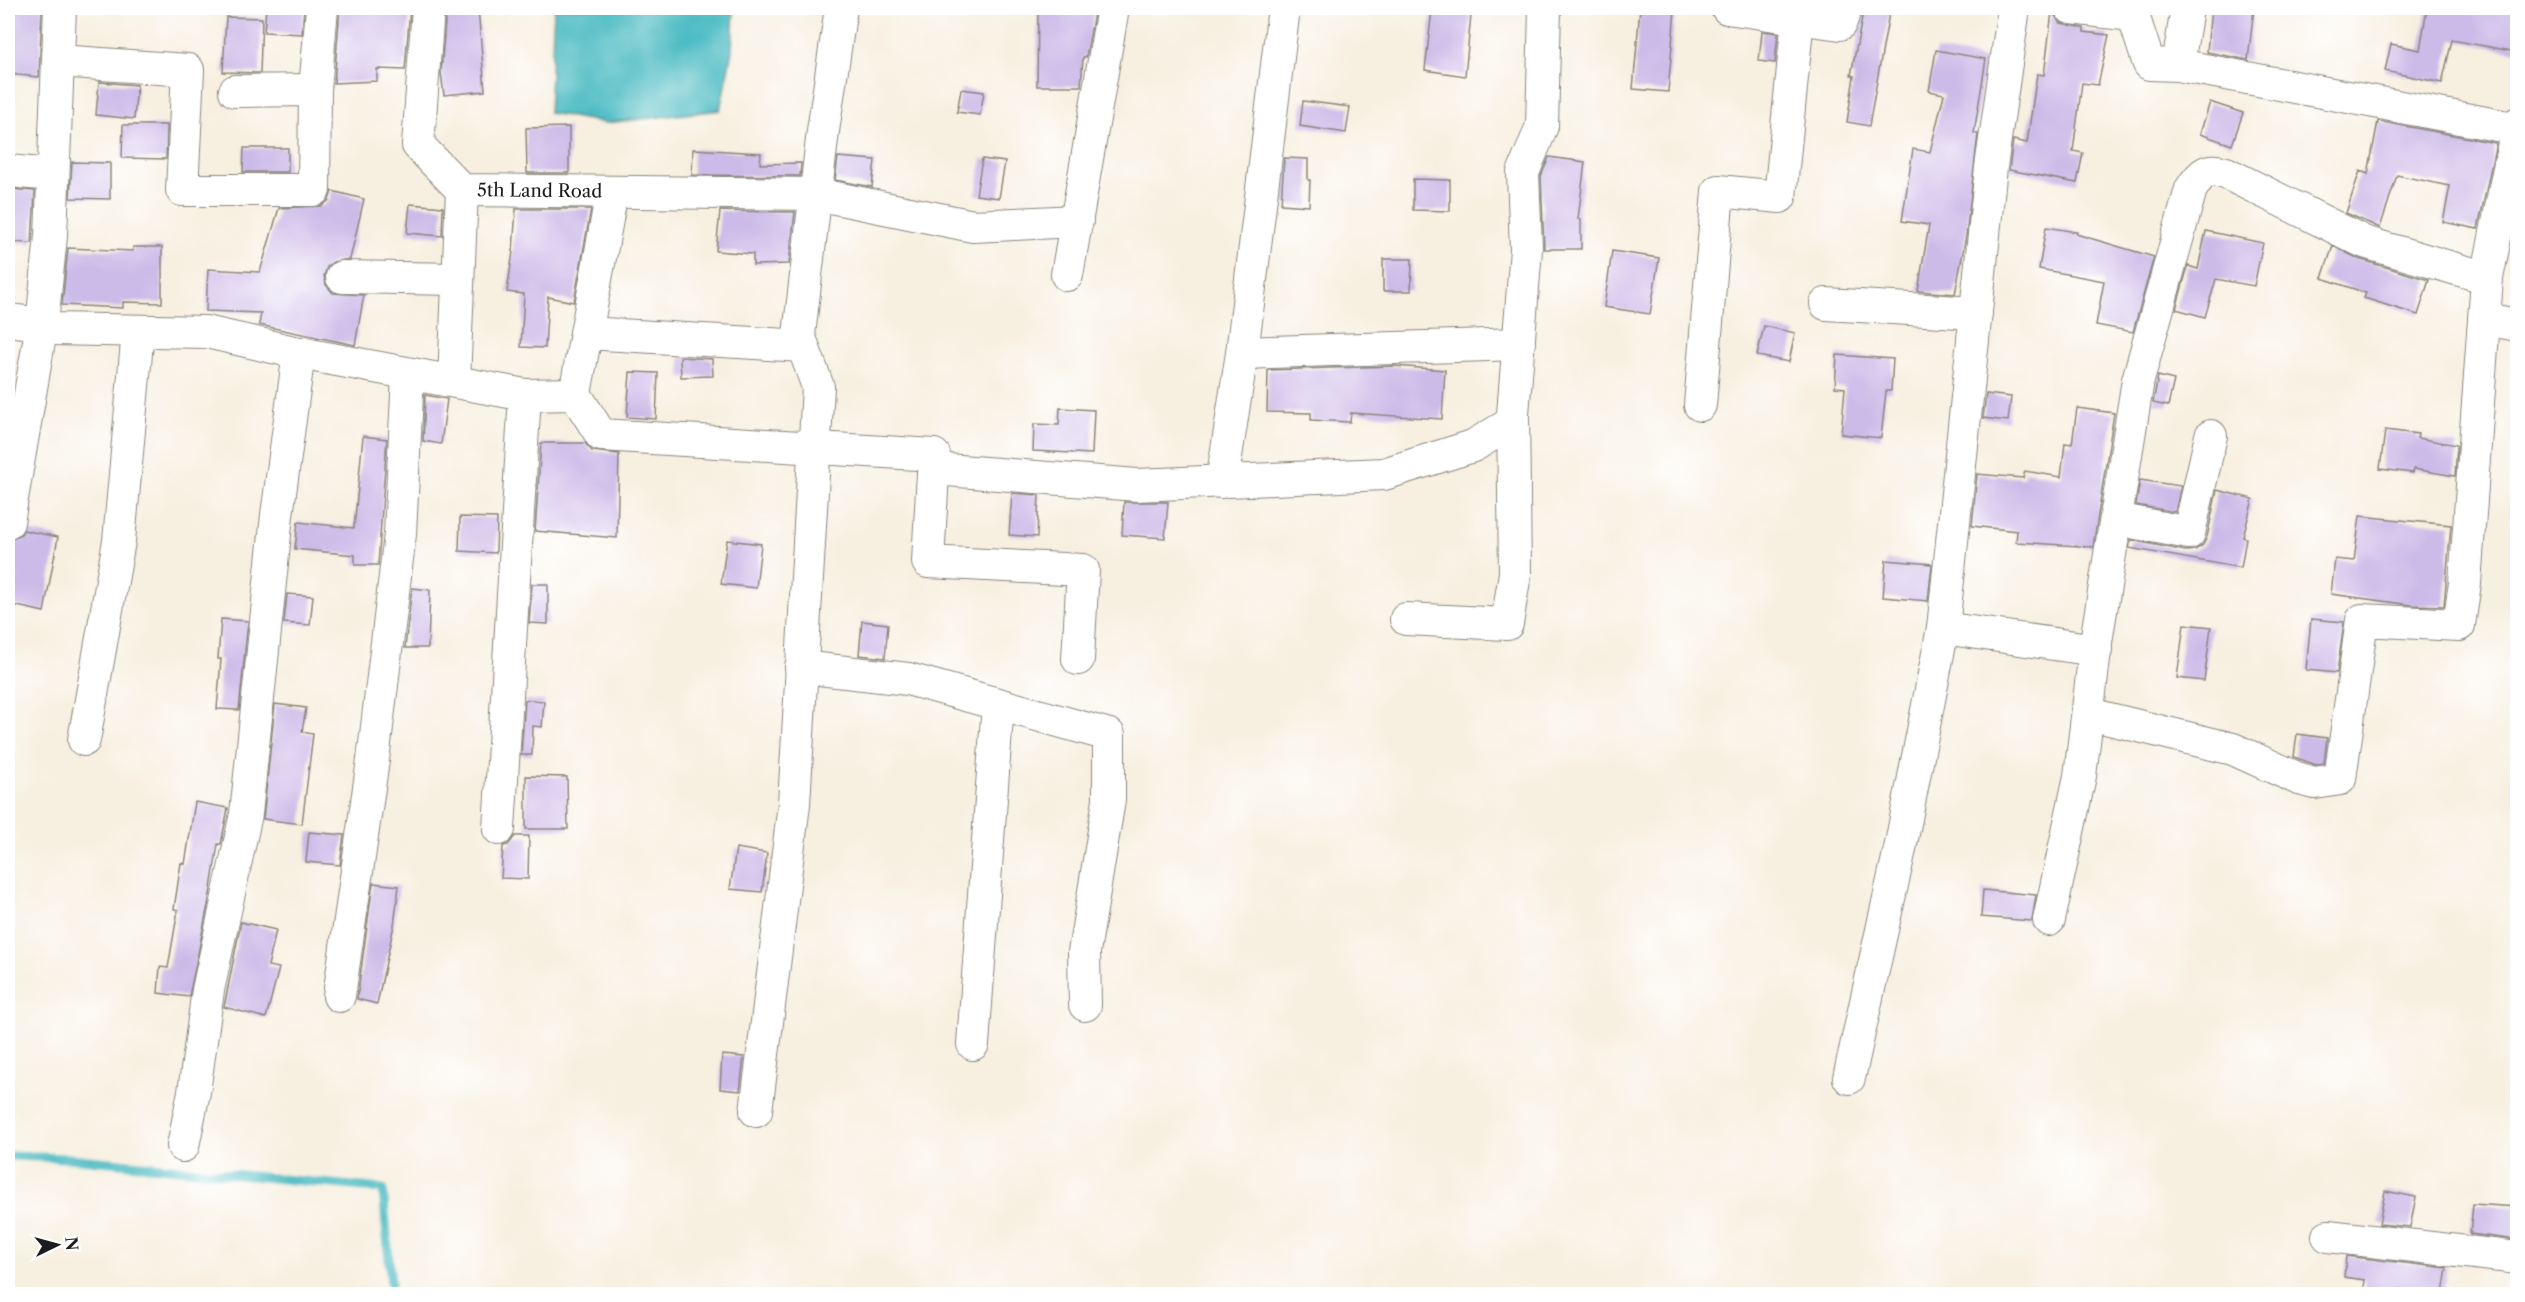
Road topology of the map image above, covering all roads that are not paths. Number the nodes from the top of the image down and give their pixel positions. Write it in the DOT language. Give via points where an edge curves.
graph roads {
  1 [pos="60,8"];
  2 [pos="322,8"];
  3 [pos="428,8"];
  4 [pos="841,8"];
  5 [pos="1113,8"];
  6 [pos="1284,8"];
  7 [pos="1545,8"];
  8 [pos="1727,8"];
  9 [pos="1846,8"];
  10 [pos="2014,8"];
  11 [pos="2071,8"];
  12 [pos="2187,8"];
  13 [pos="1798,18"];
  14 [pos="58,61"];
  15 [pos="2178,65"];
  16 [pos="315,90"];
  17 [pos="235,91"];
  18 [pos="2517,127"];
  19 [pos="8,171"];
  20 [pos="53,175"];
  21 [pos="462,190"];
  22 [pos="612,192"];
  23 [pos="816,195"];
  24 [pos="1077,221"];
  25 [pos="1067,275"];
  26 [pos="342,278"];
  27 [pos="2487,278"];
  28 [pos="458,279"];
  29 [pos="1826,304"];
  30 [pos="1976,313"];
  31 [pos="2484,319"];
  32 [pos="8,320"];
  33 [pos="42,324"];
  34 [pos="2517,325"];
  35 [pos="138,331"];
  36 [pos="586,333"];
  37 [pos="1519,344"];
  38 [pos="803,346"];
  39 [pos="299,353"];
  40 [pos="1242,353"];
  41 [pos="408,374"];
  42 [pos="454,381"];
  43 [pos="575,394"];
  44 [pos="525,395"];
  45 [pos="1700,405"];
  46 [pos="1513,422"];
  47 [pos="2211,436"];
  48 [pos="814,447"];
  49 [pos="934,469"];
  50 [pos="1222,482"];
  51 [pos="2116,519"];
  52 [pos="8,522"];
  53 [pos="1406,619"];
  54 [pos="1943,628"];
  55 [pos="2096,650"];
  56 [pos="1078,659"];
  57 [pos="801,667"];
  58 [pos="998,704"];
  59 [pos="2089,714"];
  60 [pos="84,740"];
  61 [pos="499,829"];
  62 [pos="2049,920"];
  63 [pos="339,996"];
  64 [pos="1085,1005"];
  65 [pos="973,1044"];
  66 [pos="1849,1078"];
  67 [pos="756,1110"];
  68 [pos="183,1146"];
  69 [pos="2328,1236"];
  70 [pos="2517,1258"];
  1 -- 14 [label="street"];
  2 -- 16 [label="street"];
  3 -- 21 [label="street, 5th Land Road" via="418,145"];
  4 -- 23 [label="street"];
  5 -- 24 [label="street"];
  6 -- 40 [label="street"];
  7 -- 37 [label="street" via="1542,126 1523,173 1526,249"];
  8 -- 13 [label="street"];
  9 -- 13 [label="street" via="1840,24"];
  10 -- 30 [label="street" via="1991,167"];
  11 -- 15 [label="street" via="2133,15 2149,64"];
  12 -- 15 [label="street"];
  13 -- 45 [label="street" via="1780,197 1718,190"];
  14 -- 16 [label="street" via="188,70 183,190 314,190"];
  14 -- 20 [label="street"];
  15 -- 18 [label="street"];
  16 -- 17 [label="street"];
  18 -- 27 [label="street"];
  19 -- 20 [label="street"];
  20 -- 33 [label="street"];
  21 -- 22 [label="street, 5th Land Road"];
  21 -- 28 [label="street"];
  22 -- 23 [label="street, 5th Land Road"];
  22 -- 36 [label="street"];
  23 -- 24 [label="street, 5th Land Road" via="973,226"];
  23 -- 38 [label="street" via="799,335"];
  24 -- 25 [label="street"];
  26 -- 28 [label="street"];
  27 -- 31 [label="street"];
  27 -- 51 [label="street" via="2364,242 2226,173 2214,169 2200,174 2191,189 2138,380"];
  28 -- 42 [label="street"];
  29 -- 30 [label="street"];
  30 -- 54 [label="street"];
  31 -- 34 [label="street"];
  31 -- 59 [label="street" via="2459,625 2362,620 2340,778 2315,783 2298,779 2234,749"];
  32 -- 33 [label="street"];
  33 -- 35 [label="street" via="51,329"];
  33 -- 52 [label="street"];
  35 -- 39 [label="street" via="206,332"];
  35 -- 60 [label="street" via="119,541"];
  36 -- 38 [label="street"];
  36 -- 43 [label="street"];
  37 -- 40 [label="street"];
  37 -- 46 [label="street"];
  38 -- 48 [label="street" via="818,387"];
  39 -- 41 [label="street"];
  39 -- 68 [label="street" via="277,515 246,814 208,990"];
  40 -- 50 [label="street"];
  41 -- 42 [label="street"];
  41 -- 63 [label="street" via="400,534"];
  42 -- 44 [label="street"];
  43 -- 44 [label="street"];
  43 -- 48 [label="street" via="601,435"];
  44 -- 61 [label="street"];
  46 -- 50 [label="street" via="1473,446 1384,474"];
  46 -- 53 [label="street" via="1515,573 1508,624"];
  47 -- 51 [label="street" via="2189,533"];
  48 -- 49 [label="street" via="934,455"];
  48 -- 57 [label="street"];
  49 -- 50 [label="street" via="1137,485"];
  49 -- 56 [label="street" via="928,562 1083,570"];
  51 -- 55 [label="street"];
  54 -- 55 [label="street"];
  54 -- 66 [label="street" via="1900,849"];
  55 -- 59 [label="street"];
  57 -- 58 [label="street" via="908,679"];
  57 -- 67 [label="street" via="794,804"];
  58 -- 64 [label="street" via="1108,735 1109,800 1084,952"];
  58 -- 65 [label="street"];
  59 -- 62 [label="street" via="2080,777"];
  69 -- 70 [label="street"];
}
